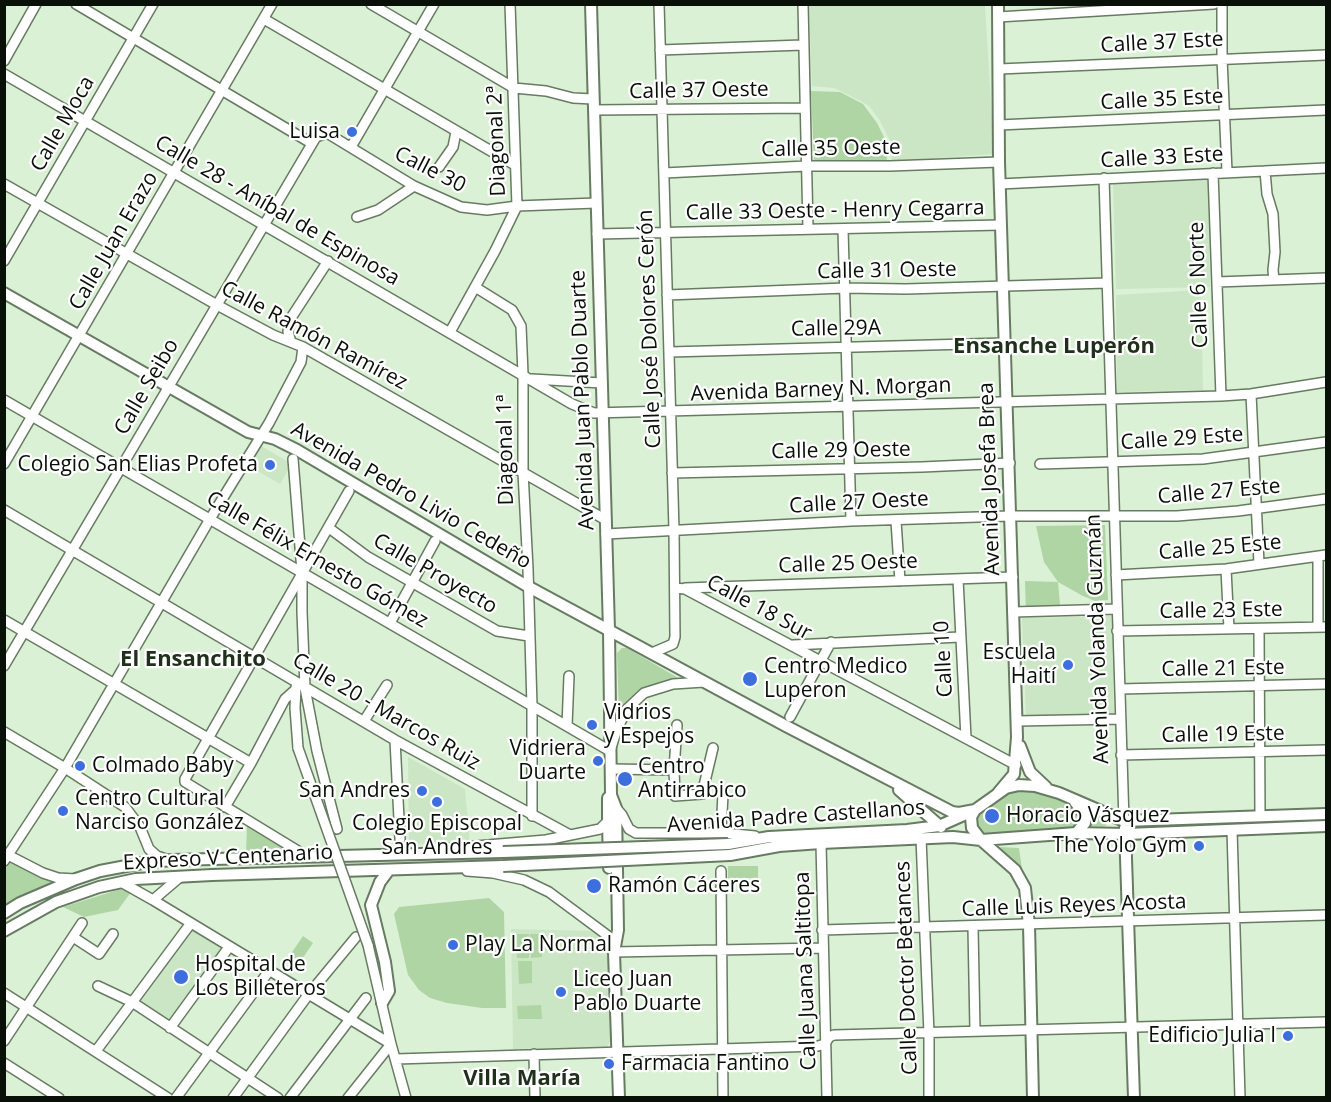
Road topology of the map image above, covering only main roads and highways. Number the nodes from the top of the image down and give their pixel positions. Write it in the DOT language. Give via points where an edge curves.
graph roads {
  1 [pos="591,4"];
  2 [pos="998,4"];
  3 [pos="4,292"];
  4 [pos="609,630"];
  5 [pos="1017,737"];
  6 [pos="885,778"];
  7 [pos="998,793"];
  8 [pos="1059,794"];
  9 [pos="611,795"];
  10 [pos="1072,799"];
  11 [pos="916,805"];
  12 [pos="975,810"];
  13 [pos="1326,814"];
  14 [pos="1124,821"];
  15 [pos="939,826"];
  16 [pos="1326,826"];
  17 [pos="907,830"];
  18 [pos="1076,833"];
  19 [pos="1126,834"];
  20 [pos="953,837"];
  21 [pos="981,840"];
  22 [pos="729,849"];
  23 [pos="503,852"];
  24 [pos="503,866"];
  25 [pos="389,870"];
  26 [pos="4,913"];
  27 [pos="4,931"];
  28 [pos="615,946"];
  29 [pos="382,1003"];
  30 [pos="619,1098"];
  31 [pos="1033,1098"];
  32 [pos="1134,1098"];
  1 -- 4 [label="main road, Avenida Juan Pablo Duarte"];
  2 -- 5 [label="main road, Avenida Josefa Brea" via="999,162"];
  3 -- 4 [label="main road, Avenida Pedro Livio Cedeño" via="248,432 297,450"];
  4 -- 6 [label="main road, Avenida Pedro Livio Cedeño"];
  4 -- 9 [label="main road, Avenida Juan Pablo Duarte"];
  5 -- 7 [label="main road, Avenida Josefa Brea" via="1011,780"];
  5 -- 8 [label="main road, Avenida Josefa Brea" via="1030,772 1042,785"];
  6 -- 11 [label="main road"];
  6 -- 12 [label="main road, Avenida Pedro Livio Cedeño" via="952,812"];
  7 -- 8 [label="main road, Avenida Padre Castellanos" via="1019,785"];
  7 -- 12 [label="main road, Avenida Padre Castellanos"];
  8 -- 10 [label="main road, Avenida Padre Castellanos"];
  9 -- 28 [label="main road, Avenida Juan Pablo Duarte" via="615,808"];
  9 -- 28 [label="main road, Avenida Juan Pablo Duarte" via="608,820"];
  10 -- 14 [label="main road, Avenida Padre Castellanos"];
  10 -- 18 [label="main road" via="1085,815 1085,824"];
  11 -- 15 [label="main road"];
  11 -- 17 [label="main road" via="921,818 916,827"];
  12 -- 15 [label="main road, Avenida Padre Castellanos"];
  12 -- 21 [label="main road" via="972,828"];
  13 -- 14 [label="main road, Avenida Padre Castellanos"];
  14 -- 19 [label="main road, Avenida Yolanda Guzmán"];
  15 -- 17 [label="main road, Avenida Padre Castellanos"];
  15 -- 20 [label="main road"];
  16 -- 19 [label="main road, Avenida Padre Castellanos"];
  17 -- 22 [label="main road, Avenida Padre Castellanos" via="769,837"];
  18 -- 19 [label="main road, Avenida Padre Castellanos"];
  18 -- 21 [label="main road, Avenida Padre Castellanos"];
  19 -- 32 [label="main road, Avenida Yolanda Guzmán"];
  20 -- 21 [label="main road, Avenida Padre Castellanos"];
  20 -- 22 [label="main road, Avenida Padre Castellanos"];
  21 -- 31 [label="main road" via="1015,870 1025,888"];
  22 -- 23 [label="main road, Avenida Padre Castellanos, bridge"];
  22 -- 24 [label="main road, Avenida Padre Castellanos, bridge"];
  23 -- 26 [label="main road, Expreso V Centenario" via="142,863 76,879"];
  24 -- 25 [label="main road, Expreso V Centenario"];
  25 -- 27 [label="main road, Expreso V Centenario" via="136,879 56,902"];
  25 -- 29 [label="main road" via="371,905 389,991"];
  28 -- 30 [label="main road, Avenida Juan Pablo Duarte"];
}
